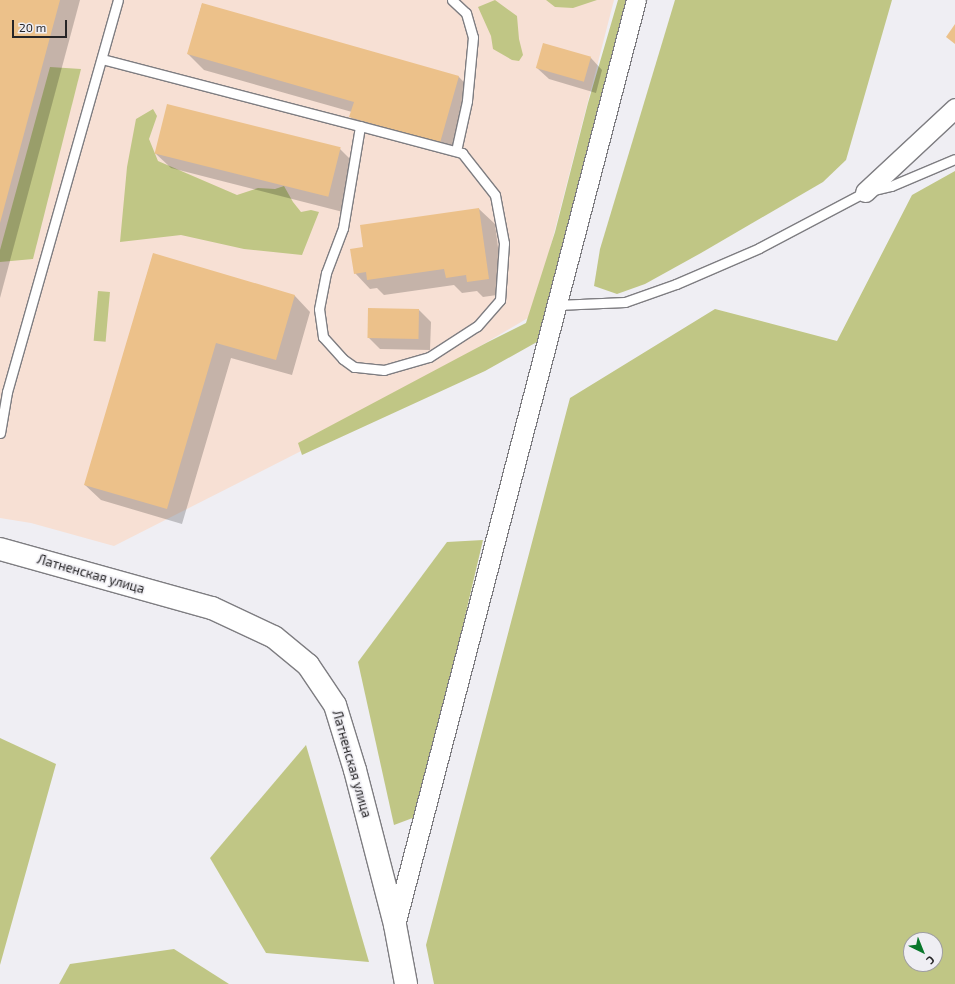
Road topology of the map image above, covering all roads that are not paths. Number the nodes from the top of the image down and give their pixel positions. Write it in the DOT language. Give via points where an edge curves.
graph roads {
  1 [pos="118,0"];
  2 [pos="452,0"];
  3 [pos="636,0"];
  4 [pos="102,59"];
  5 [pos="955,108"];
  6 [pos="360,126"];
  7 [pos="456,151"];
  8 [pos="955,158"];
  9 [pos="865,192"];
  10 [pos="557,305"];
  11 [pos="0,433"];
  12 [pos="0,549"];
  13 [pos="395,925"];
  14 [pos="406,984"];
  1 -- 4 [label="lane"];
  2 -- 7 [label="lane" via="466,14 473,37 467,101"];
  3 -- 10 [label="street"];
  4 -- 6 [label="lane"];
  4 -- 11 [label="lane" via="7,392"];
  5 -- 9 [label="street"];
  6 -- 7 [label="lane"];
  6 -- 7 [label="lane" via="344,228 326,274 319,309 323,336 343,359 354,367 384,370 429,357 477,326 500,300 504,243 495,195 462,153"];
  8 -- 9 [label="lane" via="892,186"];
  9 -- 10 [label="lane" via="759,248 676,284 625,302"];
  10 -- 13 [label="street"];
  12 -- 13 [label="street, Латненская улица" via="212,608 274,637 308,665 335,705 355,770"];
  13 -- 14 [label="street, Латненская улица"];
}
